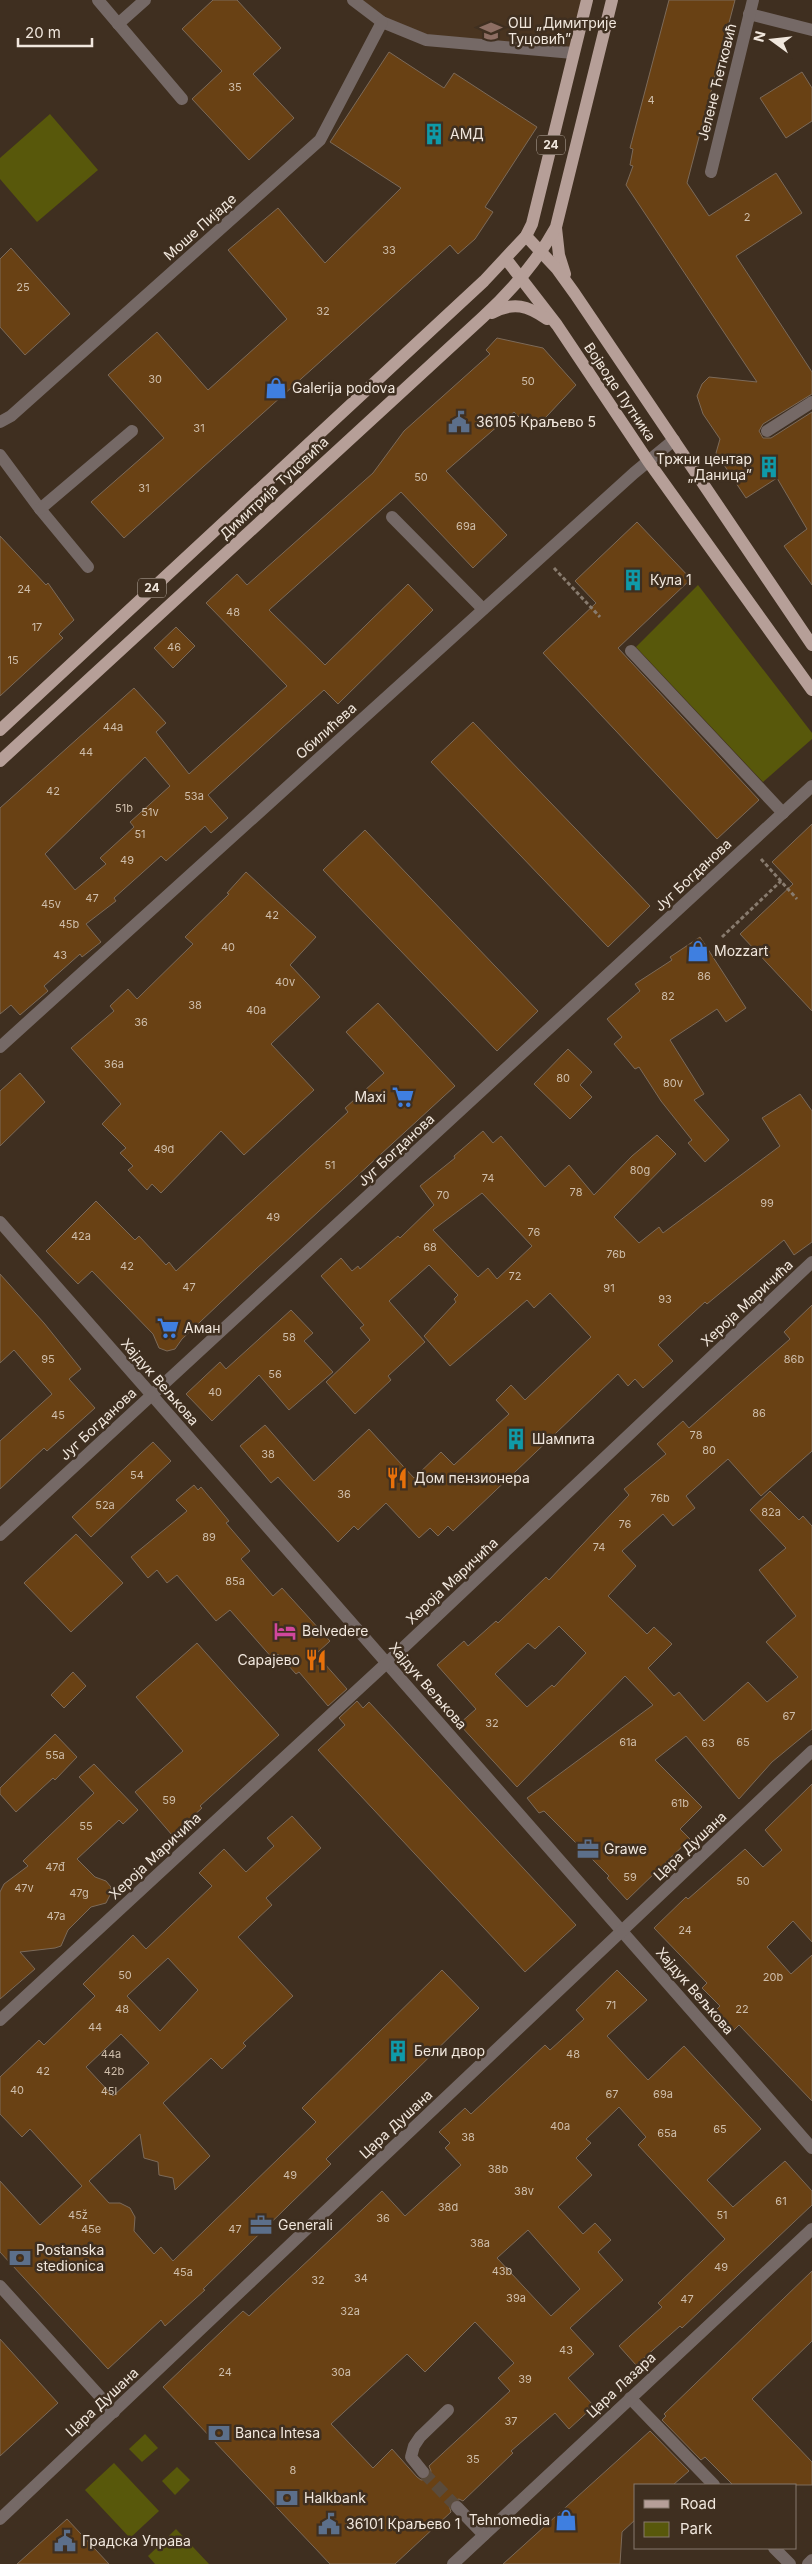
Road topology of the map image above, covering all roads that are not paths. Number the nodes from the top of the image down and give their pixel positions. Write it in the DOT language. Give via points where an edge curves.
graph roads {
  1 [pos="98,0"];
  2 [pos="145,0"];
  3 [pos="353,0"];
  4 [pos="586,0"];
  5 [pos="612,0"];
  6 [pos="753,0"];
  7 [pos="749,14"];
  8 [pos="382,22"];
  9 [pos="118,24"];
  10 [pos="812,30"];
  11 [pos="574,54"];
  12 [pos="182,99"];
  13 [pos="711,172"];
  14 [pos="556,227"];
  15 [pos="526,236"];
  16 [pos="543,252"];
  17 [pos="506,259"];
  18 [pos="521,279"];
  19 [pos="575,294"];
  20 [pos="483,317"];
  21 [pos="557,325"];
  22 [pos="812,402"];
  23 [pos="0,422"];
  24 [pos="132,431"];
  25 [pos="767,431"];
  26 [pos="674,440"];
  27 [pos="0,455"];
  28 [pos="648,461"];
  29 [pos="40,509"];
  30 [pos="392,517"];
  31 [pos="88,567"];
  32 [pos="483,609"];
  33 [pos="812,645"];
  34 [pos="631,651"];
  35 [pos="812,690"];
  36 [pos="0,730"];
  37 [pos="0,762"];
  38 [pos="812,786"];
  39 [pos="783,813"];
  40 [pos="0,1047"];
  41 [pos="0,1222"];
  42 [pos="812,1262"];
  43 [pos="152,1395"];
  44 [pos="0,1535"];
  45 [pos="387,1662"];
  46 [pos="812,1751"];
  47 [pos="622,1930"];
  48 [pos="0,2020"];
  49 [pos="812,2148"];
  50 [pos="812,2229"];
  51 [pos="0,2286"];
  52 [pos="630,2398"];
  53 [pos="448,2410"];
  54 [pos="114,2412"];
  55 [pos="424,2472"];
  56 [pos="713,2484"];
  57 [pos="457,2507"];
  58 [pos="0,2519"];
  59 [pos="484,2535"];
  60 [pos="775,2549"];
  61 [pos="812,2560"];
  62 [pos="786,2563"];
  63 [pos="452,2564"];
  64 [pos="808,2564"];
  1 -- 9 [label="street"];
  2 -- 9 [label="street"];
  3 -- 8 [label="street"];
  4 -- 11 [label="main road, 24"];
  5 -- 14 [label="main road, 24"];
  6 -- 7 [label="street, Јелене Ћетковић"];
  7 -- 10 [label="street"];
  7 -- 13 [label="street, Јелене Ћетковић"];
  8 -- 11 [label="street" via="426,40"];
  8 -- 23 [label="street, Моше Пијаде" via="320,140 11,416"];
  9 -- 12 [label="street"];
  11 -- 15 [label="main road, 24" via="532,224"];
  14 -- 16 [label="main road, Димитрија Туцовића / 24"];
  14 -- 19 [label="main road" via="561,265"];
  15 -- 16 [label="main road, Војводе Путника"];
  15 -- 17 [label="main road, Димитрија Туцовића / 24"];
  16 -- 18 [label="main road, Димитрија Туцовића / 24"];
  16 -- 19 [label="main road, Војводе Путника"];
  17 -- 18 [label="main road, Војводе Путника"];
  17 -- 36 [label="main road, Димитрија Туцовића / 24"];
  18 -- 20 [label="main road, Димитрија Туцовића / 24"];
  18 -- 21 [label="main road, Војводе Путника"];
  19 -- 26 [label="main road, Војводе Путника"];
  20 -- 21 [label="main road" via="504,307 522,306"];
  20 -- 37 [label="main road, Димитрија Туцовића / 24"];
  21 -- 28 [label="main road, Војводе Путника"];
  22 -- 25 [label="street"];
  24 -- 29 [label="street"];
  26 -- 28 [label="street, Обилићева"];
  26 -- 33 [label="main road, Војводе Путника"];
  27 -- 29 [label="street"];
  28 -- 32 [label="street, Обилићева"];
  28 -- 35 [label="main road, Војводе Путника"];
  29 -- 31 [label="street"];
  30 -- 32 [label="street"];
  32 -- 40 [label="street, Обилићева"];
  34 -- 39 [label="street"];
  38 -- 39 [label="street, Југ Богданова"];
  39 -- 43 [label="street, Југ Богданова"];
  41 -- 43 [label="street, Хајдук Вељкова"];
  42 -- 45 [label="street, Хероја Маричића"];
  43 -- 44 [label="street, Југ Богданова"];
  43 -- 45 [label="street, Хајдук Вељкова"];
  45 -- 47 [label="street, Хајдук Вељкова"];
  45 -- 48 [label="street, Хероја Маричића"];
  46 -- 47 [label="street, Цара Душана"];
  47 -- 49 [label="street, Хајдук Вељкова"];
  47 -- 54 [label="street, Цара Душана"];
  50 -- 52 [label="street, Цара Лазара"];
  51 -- 54 [label="street"];
  52 -- 56 [label="street"];
  52 -- 59 [label="street, Цара Лазара"];
  53 -- 55 [label="street" via="414,2446 411,2457"];
  54 -- 58 [label="street, Цара Душана"];
  57 -- 59 [label="street"];
  59 -- 63 [label="street, Цара Лазара"];
  60 -- 62 [label="street"];
  61 -- 64 [label="street"];
}
